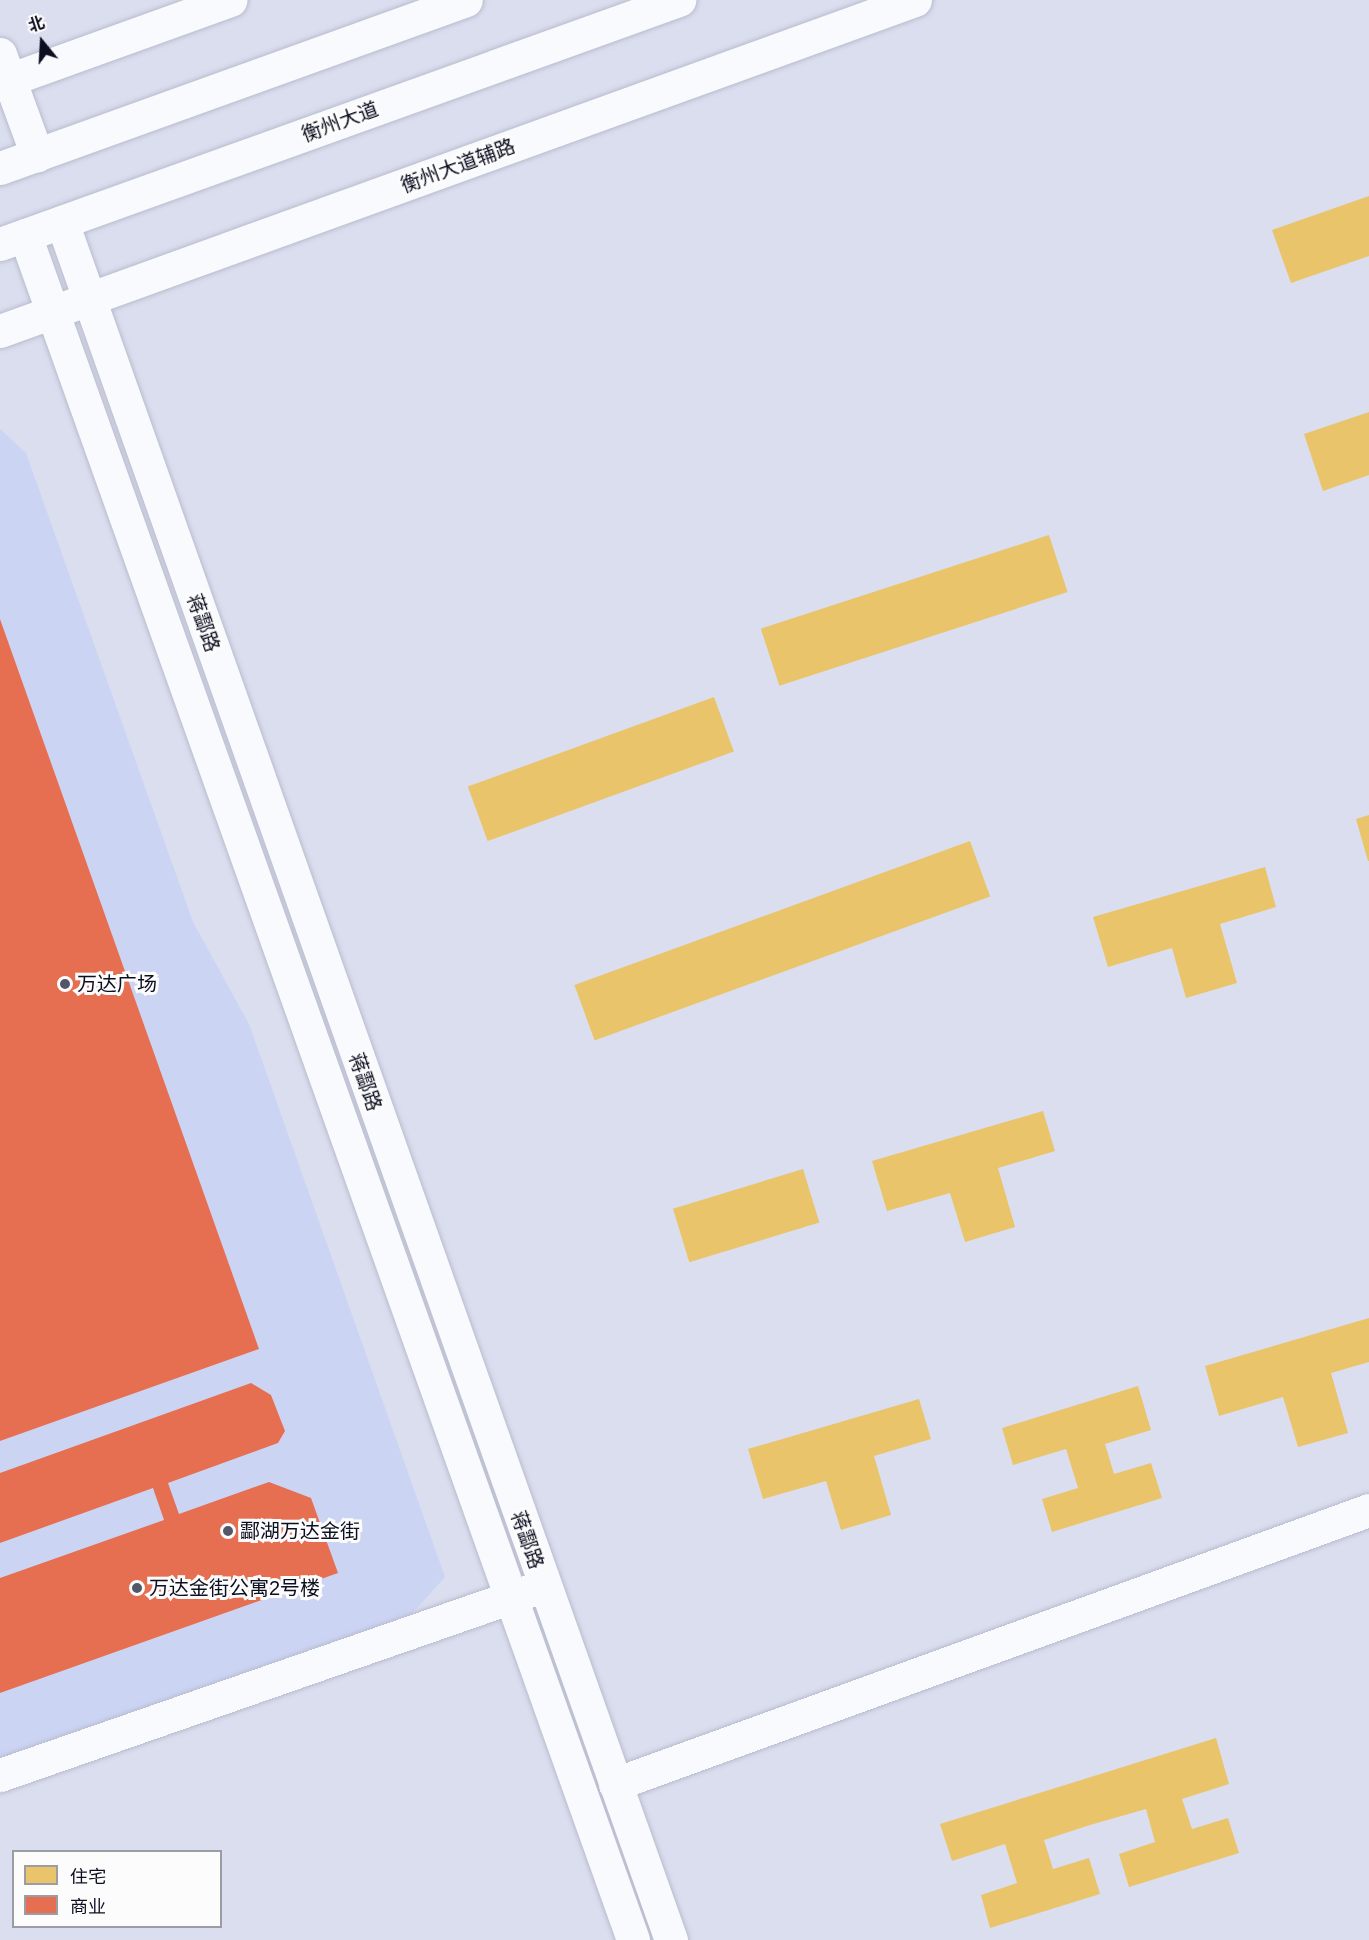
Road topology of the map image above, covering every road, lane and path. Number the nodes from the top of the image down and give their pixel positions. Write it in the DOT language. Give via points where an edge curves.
graph roads {
  1 [pos="231,0"];
  2 [pos="466,0"];
  3 [pos="679,0"];
  4 [pos="915,0"];
  5 [pos="3,72"];
  6 [pos="37,155"];
  7 [pos="0,167"];
  8 [pos="62,222"];
  9 [pos="12,240"];
  10 [pos="89,299"];
  11 [pos="52,312"];
  12 [pos="0,331"];
  13 [pos="1369,1510"];
  14 [pos="543,1586"];
  15 [pos="510,1597"];
  16 [pos="0,1775"];
  17 [pos="615,1784"];
  18 [pos="633,1940"];
  19 [pos="671,1940"];
  1 -- 5 [label="main road"];
  2 -- 6 [label="main road"];
  3 -- 8 [label="main road, 衡州大道"];
  4 -- 10 [label="main road, 衡州大道辅路"];
  5 -- 6 [label="main road"];
  6 -- 7 [label="main road"];
  8 -- 9 [label="main road, 衡州大道"];
  8 -- 10 [label="main road, 蒋酃路"];
  9 -- 11 [label="main road, 蒋酃路"];
  10 -- 11 [label="main road, 衡州大道辅路"];
  10 -- 14 [label="main road, 蒋酃路"];
  11 -- 12 [label="main road, 衡州大道辅路"];
  11 -- 15 [label="main road, 蒋酃路"];
  13 -- 17 [label="main road"];
  14 -- 15 [label="main road"];
  14 -- 17 [label="main road, 蒋酃路"];
  15 -- 16 [label="main road"];
  15 -- 18 [label="main road, 蒋酃路"];
  17 -- 19 [label="main road, 蒋酃路"];
}
